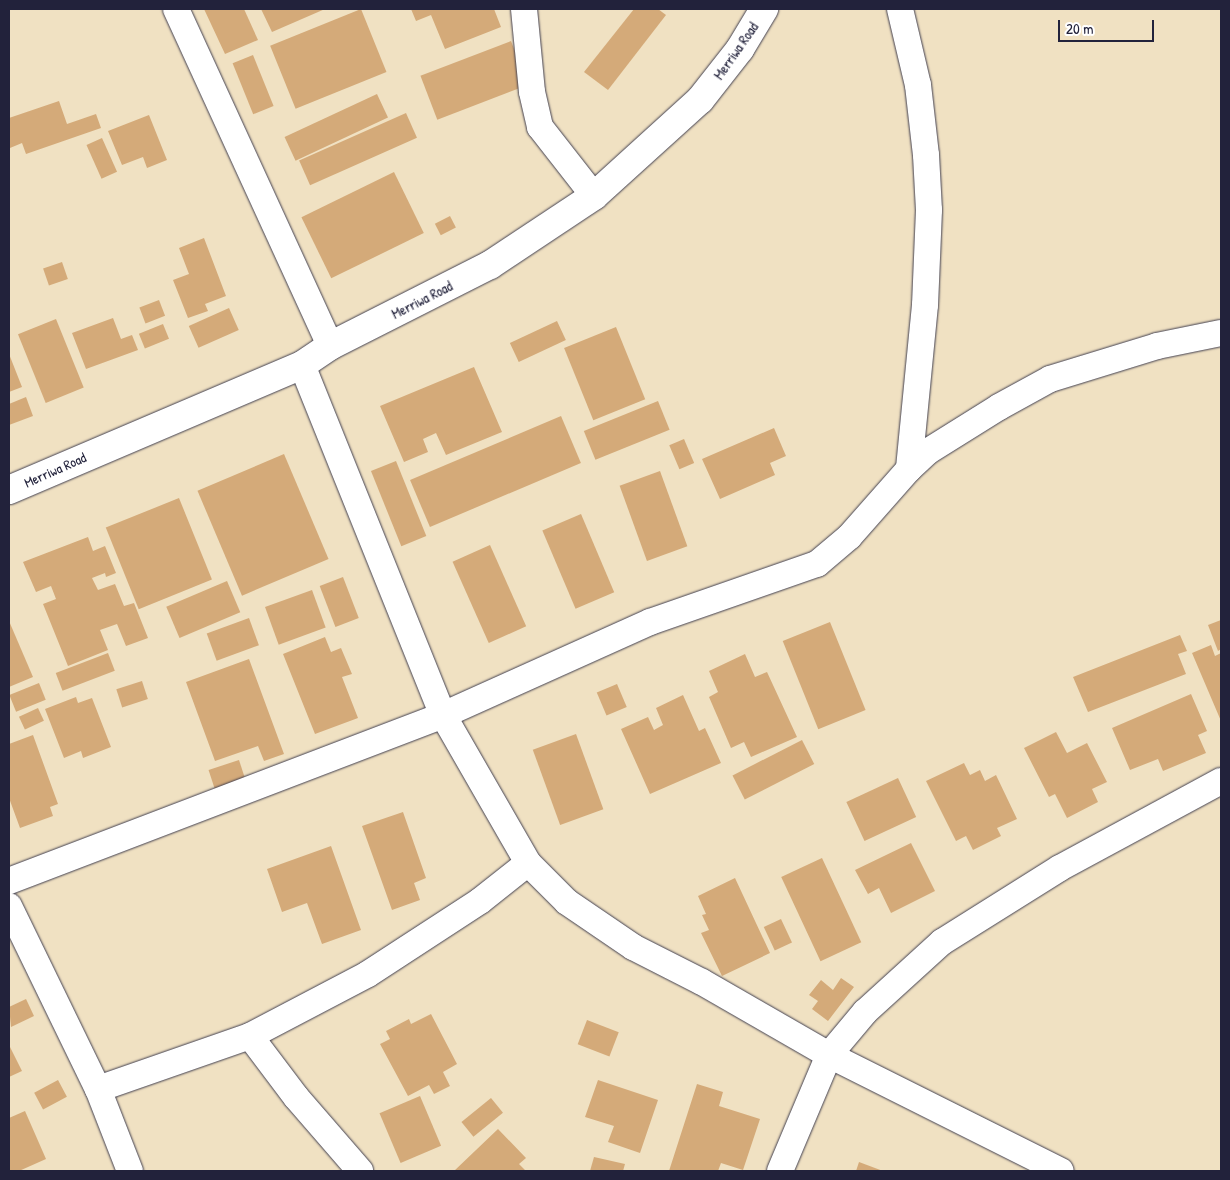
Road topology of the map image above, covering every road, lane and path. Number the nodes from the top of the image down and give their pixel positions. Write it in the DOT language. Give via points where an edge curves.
graph roads {
  1 [pos="176,9"];
  2 [pos="524,9"];
  3 [pos="764,9"];
  4 [pos="900,9"];
  5 [pos="594,196"];
  6 [pos="1221,332"];
  7 [pos="330,346"];
  8 [pos="302,365"];
  9 [pos="909,470"];
  10 [pos="9,490"];
  11 [pos="443,715"];
  12 [pos="1221,781"];
  13 [pos="528,863"];
  14 [pos="9,881"];
  15 [pos="9,906"];
  16 [pos="250,1036"];
  17 [pos="829,1055"];
  18 [pos="98,1089"];
  19 [pos="130,1171"];
  20 [pos="360,1171"];
  21 [pos="780,1171"];
  22 [pos="1061,1171"];
  1 -- 7 [label="street"];
  2 -- 5 [label="street" via="532,92 540,127"];
  3 -- 5 [label="street, Merriwa Road" via="740,49 700,100"];
  4 -- 9 [label="street" via="918,85 929,210 925,305"];
  5 -- 7 [label="street, Merriwa Road" via="490,265"];
  6 -- 9 [label="street" via="1157,346 1050,379 943,441"];
  7 -- 8 [label="street, Merriwa Road"];
  8 -- 10 [label="street, Merriwa Road"];
  8 -- 11 [label="street"];
  9 -- 11 [label="street" via="849,537 817,564 650,622"];
  11 -- 13 [label="street"];
  11 -- 14 [label="street"];
  12 -- 17 [label="street" via="1060,868 942,942 865,1012"];
  13 -- 16 [label="street" via="480,901 368,974"];
  13 -- 17 [label="street" via="567,902 633,947 702,982"];
  15 -- 18 [label="street"];
  16 -- 18 [label="street"];
  16 -- 20 [label="street" via="296,1097"];
  17 -- 21 [label="street"];
  17 -- 22 [label="street"];
  18 -- 19 [label="street"];
}
